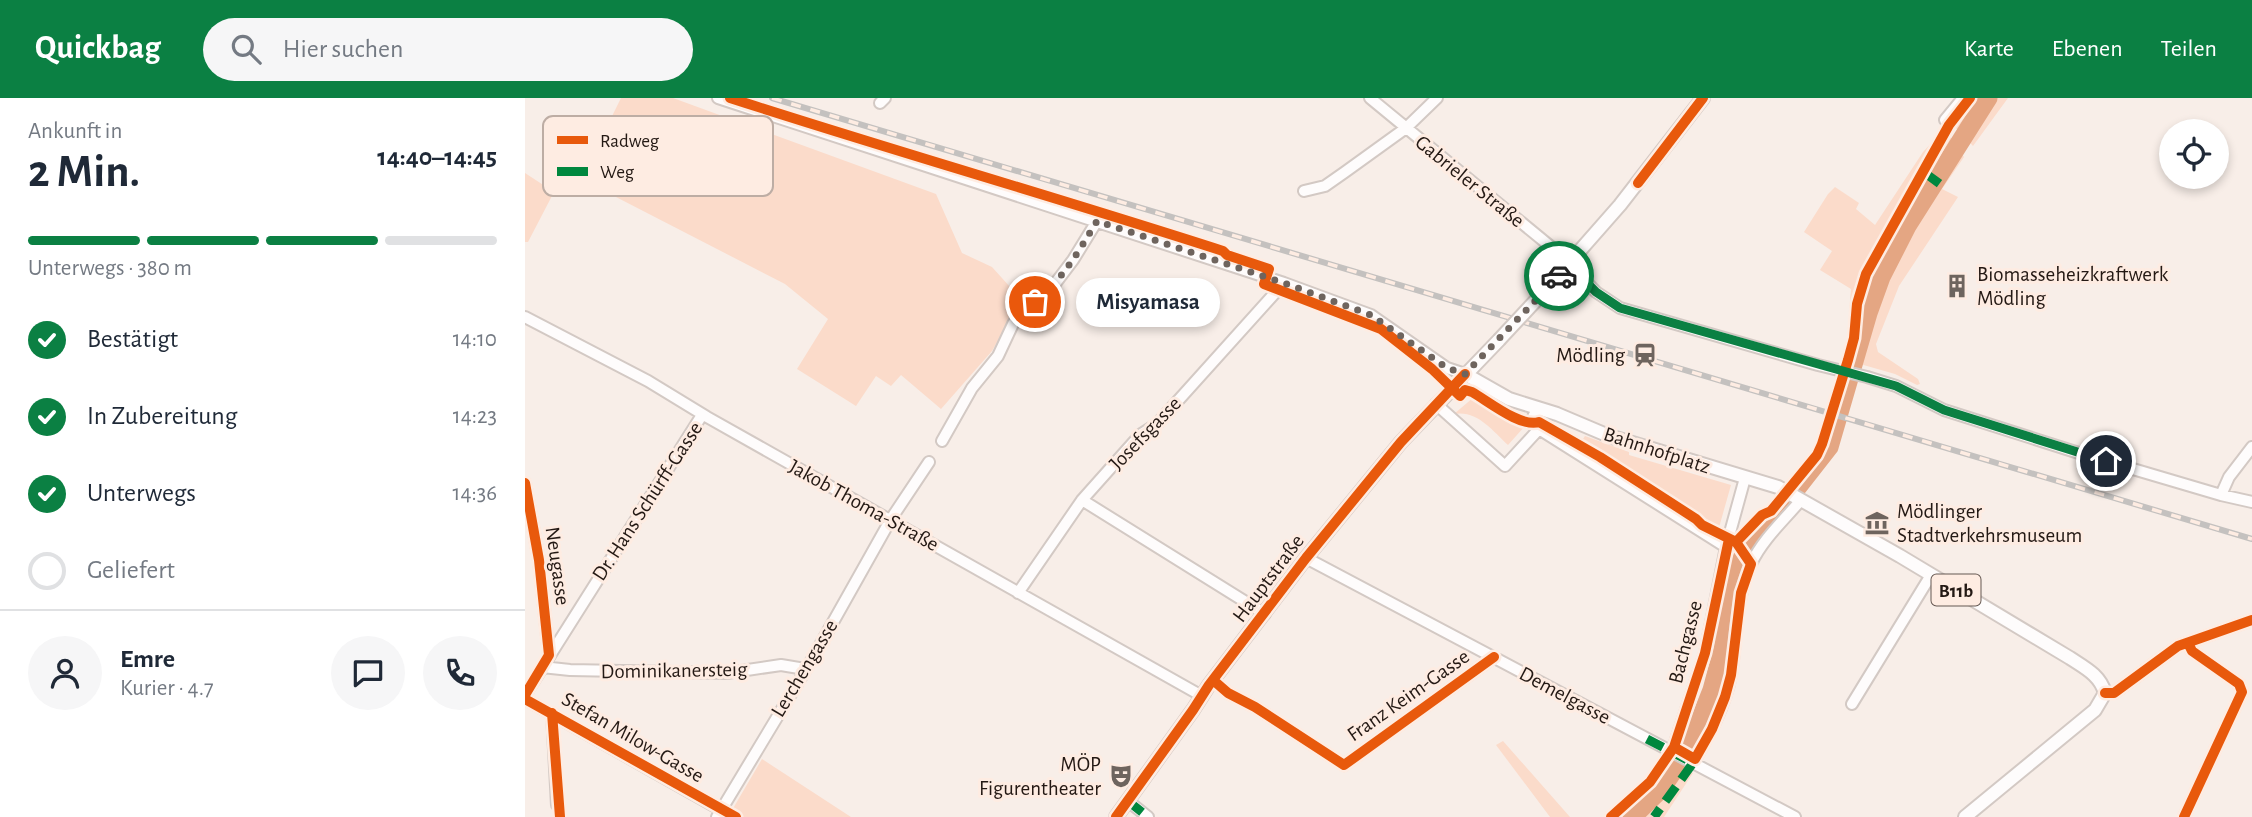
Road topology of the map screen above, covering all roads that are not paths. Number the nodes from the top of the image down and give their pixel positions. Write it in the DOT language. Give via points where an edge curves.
graph roads {
  1 [pos="718,98"];
  2 [pos="1370,98"];
  3 [pos="1437,98"];
  4 [pos="1703,98"];
  5 [pos="1963,98"];
  6 [pos="1945,120"];
  7 [pos="1406,128"];
  8 [pos="1304,191"];
  9 [pos="1097,221"];
  10 [pos="1569,265"];
  11 [pos="1284,283"];
  12 [pos="525,317"];
  13 [pos="1465,374"];
  14 [pos="1436,404"];
  15 [pos="1537,409"];
  16 [pos="702,415"];
  17 [pos="1539,429"];
  18 [pos="942,441"];
  19 [pos="2252,447"];
  20 [pos="929,461"];
  21 [pos="1745,478"];
  22 [pos="525,483"];
  23 [pos="2221,495"];
  24 [pos="1799,499"];
  25 [pos="1082,500"];
  26 [pos="2252,502"];
  27 [pos="891,519"];
  28 [pos="1726,547"];
  29 [pos="1306,558"];
  30 [pos="1931,575"];
  31 [pos="1018,593"];
  32 [pos="1265,614"];
  33 [pos="2252,620"];
  34 [pos="2187,643"];
  35 [pos="549,655"];
  36 [pos="1494,657"];
  37 [pos="542,667"];
  38 [pos="805,669"];
  39 [pos="1213,680"];
  40 [pos="2105,693"];
  41 [pos="1202,696"];
  42 [pos="525,697"];
  43 [pos="1852,704"];
  44 [pos="552,713"];
  45 [pos="1674,751"];
  46 [pos="1690,762"];
  47 [pos="1128,802"];
  48 [pos="557,805"];
  49 [pos="719,813"];
  50 [pos="1116,817"];
  51 [pos="1148,817"];
  52 [pos="1795,817"];
  53 [pos="1965,817"];
  54 [pos="2184,817"];
  1 -- 9 [label="street"];
  2 -- 7 [label="street, Gabrieler Straße"];
  3 -- 7 [label="street"];
  4 -- 10 [label="main road, Hauptstraße"];
  5 -- 6 [label="street"];
  7 -- 8 [label="street" via="1325,186"];
  7 -- 10 [label="street, Gabrieler Straße"];
  9 -- 11 [label="street"];
  9 -- 18 [label="street" via="1051,289 1019,315"];
  10 -- 13 [label="main road, Hauptstraße, bridge"];
  10 -- 23 [label="street, Gabrieler Straße" via="1620,308 1896,386 1944,410"];
  11 -- 13 [label="street" via="1371,315 1447,368"];
  11 -- 25 [label="street, Josefsgasse"];
  12 -- 16 [label="street, Jakob Thoma-Straße"];
  13 -- 14 [label="main road, Hauptstraße"];
  13 -- 15 [label="main road, Bahnhofplatz / B11b"];
  14 -- 17 [label="street" via="1505,466"];
  14 -- 29 [label="main road, Hauptstraße"];
  15 -- 17 [label="street" via="1533,417"];
  15 -- 21 [label="main road, Bahnhofplatz / B11b"];
  16 -- 27 [label="street, Jakob Thoma-Straße"];
  16 -- 35 [label="street, Dr. Hans Schürff-Gasse"];
  17 -- 28 [label="street, Bahnhofplatz"];
  19 -- 23 [label="street"];
  20 -- 27 [label="street, Lerchengasse"];
  21 -- 24 [label="main road, Bahnhofplatz / B11b"];
  21 -- 28 [label="street, Bachgasse"];
  22 -- 35 [label="street, Neugasse"];
  23 -- 26 [label="street, Gabrieler Straße"];
  24 -- 30 [label="main road, B11b"];
  24 -- 46 [label="street" via="1751,564 1741,593 1725,697 1712,729"];
  25 -- 31 [label="street, Josefsgasse"];
  25 -- 32 [label="street"];
  27 -- 31 [label="street, Jakob Thoma-Straße"];
  27 -- 38 [label="street, Lerchengasse"];
  28 -- 45 [label="street, Bachgasse" via="1705,653"];
  29 -- 32 [label="main road, Hauptstraße"];
  29 -- 36 [label="street, Demelgasse"];
  30 -- 40 [label="main road, B11b" via="2070,658 2102,682"];
  30 -- 43 [label="street"];
  31 -- 41 [label="street, Jakob Thoma-Straße"];
  32 -- 39 [label="main road, Hauptstraße"];
  33 -- 34 [label="street"];
  34 -- 40 [label="street" via="2114,692"];
  34 -- 54 [label="street" via="2239,684 2242,692"];
  35 -- 37 [label="street, Dr. Hans Schürff-Gasse"];
  36 -- 39 [label="street, Franz Keim-Gasse" via="1344,765"];
  36 -- 45 [label="street, Demelgasse"];
  37 -- 38 [label="street, Dominikanersteig" via="727,673 781,665"];
  37 -- 42 [label="street, Dr. Hans Schürff-Gasse"];
  38 -- 49 [label="street, Lerchengasse"];
  39 -- 41 [label="main road, Hauptstraße"];
  40 -- 53 [label="main road" via="2095,710"];
  41 -- 47 [label="main road, Hauptstraße"];
  42 -- 44 [label="street, Stefan Milow-Gasse"];
  44 -- 48 [label="street"];
  44 -- 49 [label="street, Stefan Milow-Gasse"];
  45 -- 46 [label="street, Demelgasse"];
  46 -- 52 [label="street"];
  47 -- 50 [label="main road, Hauptstraße"];
  47 -- 51 [label="street"];
}
